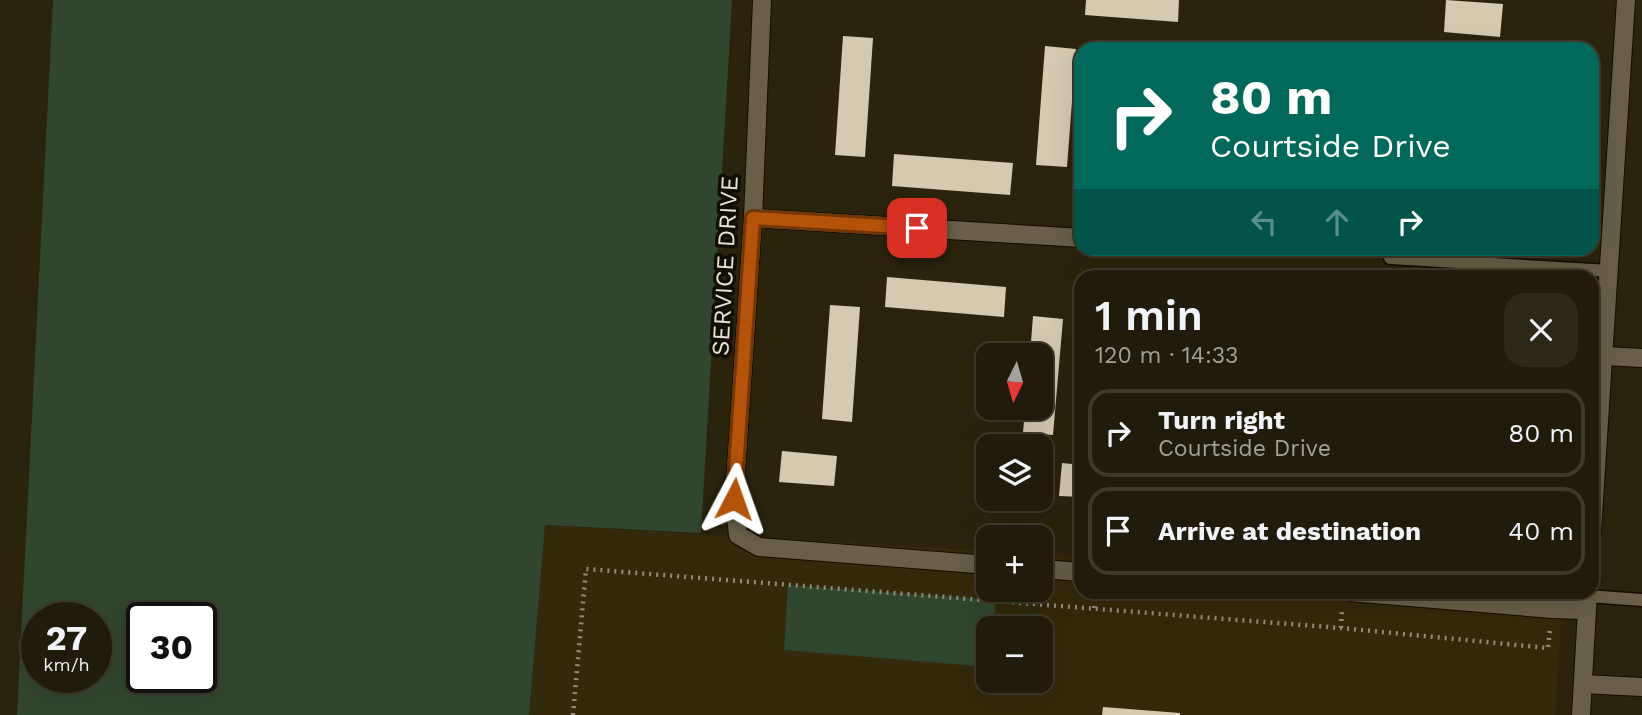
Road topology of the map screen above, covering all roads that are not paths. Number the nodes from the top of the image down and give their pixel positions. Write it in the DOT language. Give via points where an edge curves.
graph roads {
  1 [pos="762,0"];
  2 [pos="1631,7"];
  3 [pos="753,218"];
  4 [pos="1074,238"];
  5 [pos="1390,258"];
  6 [pos="1592,270"];
  7 [pos="1599,270"];
  8 [pos="1609,271"];
  9 [pos="1605,356"];
  10 [pos="1642,358"];
  11 [pos="1599,436"];
  12 [pos="976,564"];
  13 [pos="1053,570"];
  14 [pos="1074,571"];
  15 [pos="1433,599"];
  16 [pos="1588,599"];
  17 [pos="1642,600"];
  18 [pos="1583,684"];
  19 [pos="1642,687"];
  20 [pos="1581,715"];
  1 -- 3 [label="street, SERVICE DRIVE"];
  2 -- 8 [label="street"];
  3 -- 4 [label="street"];
  3 -- 12 [label="street, SERVICE DRIVE" via="734,499 738,535 759,547"];
  5 -- 6 [label="lane"];
  7 -- 8 [label="lane"];
  8 -- 9 [label="street"];
  9 -- 10 [label="street"];
  9 -- 11 [label="street"];
  13 -- 14 [label="street"];
  15 -- 16 [label="street" via="1552,609"];
  16 -- 17 [label="lane"];
  16 -- 18 [label="street"];
  18 -- 19 [label="street"];
  18 -- 20 [label="street"];
}
